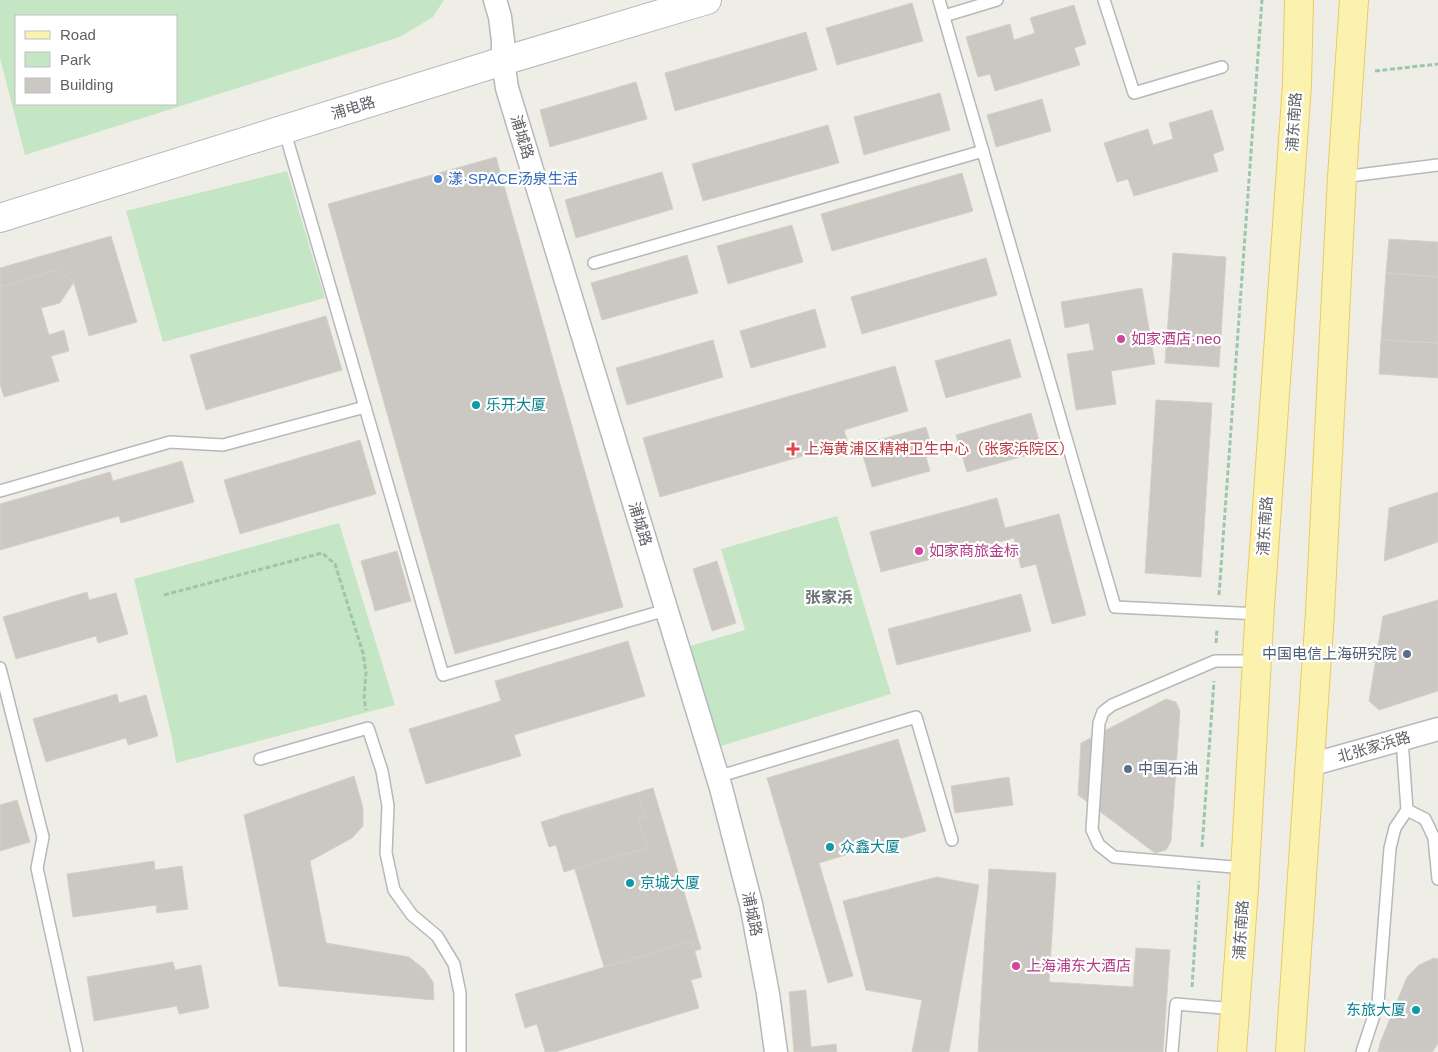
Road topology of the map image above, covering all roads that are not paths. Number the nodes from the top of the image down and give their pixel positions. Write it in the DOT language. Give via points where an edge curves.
graph roads {
  1 [pos="495,0"];
  2 [pos="706,0"];
  3 [pos="939,0"];
  4 [pos="997,0"];
  5 [pos="1104,0"];
  6 [pos="1299,0"];
  7 [pos="1354,0"];
  8 [pos="944,16"];
  9 [pos="503,61"];
  10 [pos="1222,66"];
  11 [pos="284,129"];
  12 [pos="983,152"];
  13 [pos="1438,165"];
  14 [pos="1342,177"];
  15 [pos="0,218"];
  16 [pos="594,264"];
  17 [pos="364,407"];
  18 [pos="0,491"];
  19 [pos="666,610"];
  20 [pos="1259,614"];
  21 [pos="1257,661"];
  22 [pos="0,668"];
  23 [pos="1438,729"];
  24 [pos="1402,739"];
  25 [pos="260,759"];
  26 [pos="1310,765"];
  27 [pos="717,777"];
  28 [pos="1408,810"];
  29 [pos="952,840"];
  30 [pos="1245,868"];
  31 [pos="1438,879"];
  32 [pos="1235,1009"];
  33 [pos="77,1052"];
  34 [pos="460,1052"];
  35 [pos="776,1052"];
  36 [pos="1172,1052"];
  37 [pos="1232,1052"];
  38 [pos="1290,1052"];
  39 [pos="1362,1052"];
  1 -- 9 [label="street, 浦城路" via="500,17"];
  2 -- 9 [label="street, 浦电路"];
  3 -- 8 [label="lane"];
  4 -- 8 [label="lane"];
  5 -- 10 [label="lane" via="1134,93"];
  6 -- 20 [label="main road, 浦东南路" via="1297,84"];
  7 -- 14 [label="main road"];
  8 -- 12 [label="lane"];
  9 -- 11 [label="street, 浦电路"];
  9 -- 19 [label="street, 浦城路" via="507,88"];
  11 -- 15 [label="street, 浦电路"];
  11 -- 17 [label="lane"];
  12 -- 16 [label="lane"];
  12 -- 20 [label="lane" via="1115,607"];
  13 -- 14 [label="lane"];
  14 -- 26 [label="main road"];
  17 -- 18 [label="lane" via="223,444 170,442"];
  17 -- 19 [label="lane" via="442,675"];
  19 -- 27 [label="street, 浦城路"];
  20 -- 21 [label="main road, 浦东南路"];
  21 -- 30 [label="main road, 浦东南路"];
  21 -- 30 [label="lane" via="1215,661 1112,705 1103,712 1099,723 1092,830 1099,845 1114,857"];
  22 -- 33 [label="lane" via="42,837 37,868"];
  23 -- 24 [label="street, 北张家浜路"];
  24 -- 26 [label="street, 北张家浜路"];
  24 -- 28 [label="lane"];
  25 -- 34 [label="lane" via="368,728 382,771 388,806 386,852 394,890 412,915 437,936 454,964 460,993"];
  26 -- 38 [label="main road"];
  27 -- 29 [label="lane" via="916,717"];
  27 -- 35 [label="street, 浦城路" via="751,904"];
  28 -- 31 [label="lane" via="1425,819 1434,838"];
  28 -- 39 [label="lane" via="1395,828 1390,848 1378,1003"];
  30 -- 32 [label="main road, 浦东南路"];
  32 -- 36 [label="lane" via="1176,1004"];
  32 -- 37 [label="main road, 浦东南路"];
}
